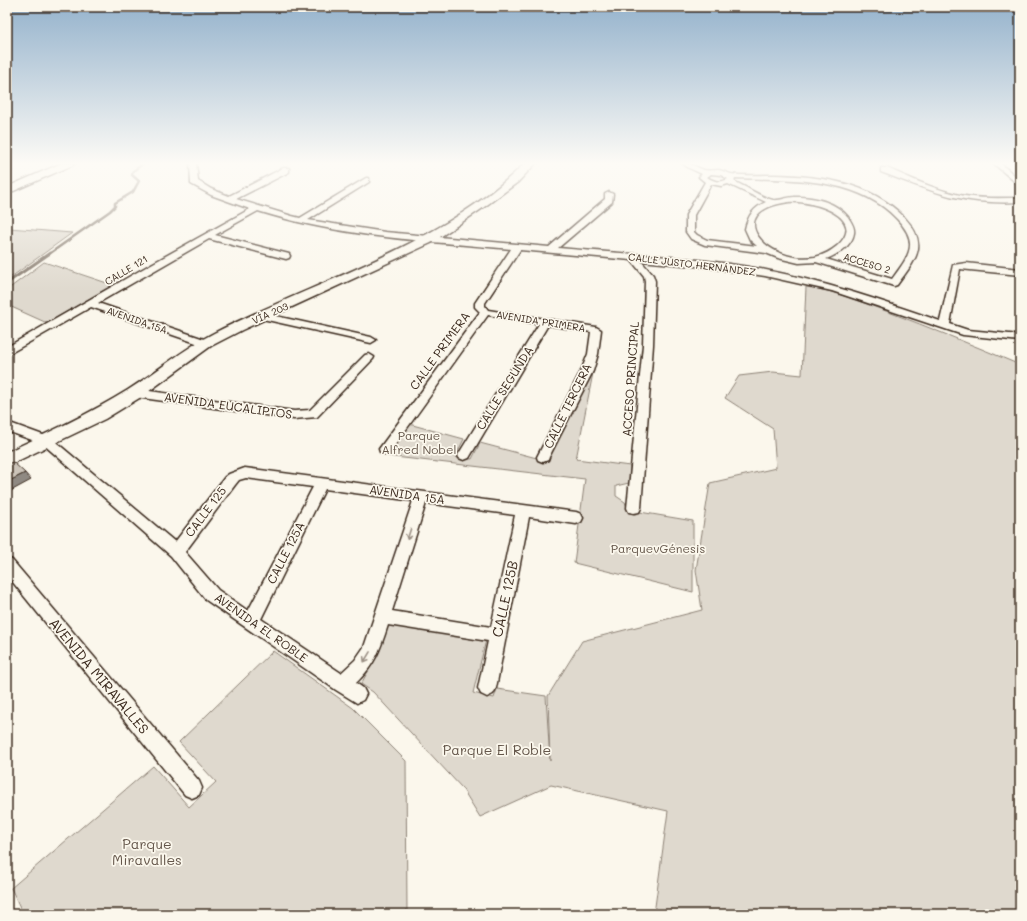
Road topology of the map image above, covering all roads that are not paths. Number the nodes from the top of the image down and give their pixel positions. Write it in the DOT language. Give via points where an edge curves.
graph roads {
  1 [pos="248,206"];
  2 [pos="325,206"];
  3 [pos="479,206"];
  4 [pos="602,206"];
  5 [pos="695,206"];
  6 [pos="764,206"];
  7 [pos="829,206"];
  8 [pos="886,206"];
  9 [pos="256,209"];
  10 [pos="301,221"];
  11 [pos="207,236"];
  12 [pos="427,240"];
  13 [pos="517,247"];
  14 [pos="551,250"];
  15 [pos="766,250"];
  16 [pos="286,256"];
  17 [pos="633,257"];
  18 [pos="819,260"];
  19 [pos="770,264"];
  20 [pos="790,268"];
  21 [pos="1020,272"];
  22 [pos="91,304"];
  23 [pos="485,312"];
  24 [pos="262,316"];
  25 [pos="545,322"];
  26 [pos="945,323"];
  27 [pos="596,330"];
  28 [pos="1020,332"];
  29 [pos="1020,338"];
  30 [pos="371,340"];
  31 [pos="206,343"];
  32 [pos="7,352"];
  33 [pos="370,357"];
  34 [pos="135,393"];
  35 [pos="7,426"];
  36 [pos="47,442"];
  37 [pos="385,449"];
  38 [pos="464,455"];
  39 [pos="543,457"];
  40 [pos="7,460"];
  41 [pos="239,475"];
  42 [pos="321,484"];
  43 [pos="420,497"];
  44 [pos="634,508"];
  45 [pos="523,511"];
  46 [pos="576,518"];
  47 [pos="176,552"];
  48 [pos="7,564"];
  49 [pos="382,617"];
  50 [pos="251,622"];
  51 [pos="497,636"];
  52 [pos="342,684"];
  53 [pos="486,688"];
  54 [pos="357,694"];
  55 [pos="192,788"];
  1 -- 9 [label="street, CALLE JUSTO HERNÁNDEZ"];
  2 -- 10 [label="street"];
  3 -- 12 [label="main road, VÍA 203"];
  4 -- 14 [label="street"];
  5 -- 15 [label="street" via="690,215 690,232 694,237 704,242"];
  6 -- 15 [label="street" via="750,220 750,230 754,239"];
  7 -- 18 [label="street" via="841,213 851,231 843,247"];
  8 -- 18 [label="street, ACCESO 2" via="904,221 914,239 913,256 894,283"];
  9 -- 10 [label="street, CALLE JUSTO HERNÁNDEZ"];
  9 -- 11 [label="street, CALLE 121"];
  10 -- 12 [label="street, CALLE JUSTO HERNÁNDEZ" via="357,232"];
  11 -- 16 [label="street"];
  11 -- 22 [label="street, CALLE 121"];
  12 -- 13 [label="street, CALLE JUSTO HERNÁNDEZ"];
  12 -- 24 [label="main road, VÍA 203"];
  13 -- 14 [label="street, CALLE JUSTO HERNÁNDEZ"];
  13 -- 23 [label="street, CALLE PRIMERA" via="482,299 480,307"];
  14 -- 17 [label="street, CALLE JUSTO HERNÁNDEZ"];
  15 -- 19 [label="street"];
  17 -- 19 [label="street, CALLE JUSTO HERNÁNDEZ" via="704,264"];
  17 -- 44 [label="street, ACCESO PRINCIPAL" via="650,281 648,345"];
  18 -- 20 [label="street"];
  19 -- 20 [label="street, CALLE JUSTO HERNÁNDEZ"];
  19 -- 20 [label="street"];
  20 -- 26 [label="street, CALLE JUSTO HERNÁNDEZ" via="835,289"];
  21 -- 26 [label="street" via="956,267"];
  22 -- 31 [label="street, AVENIDA 15A"];
  22 -- 32 [label="street, CALLE 121"];
  23 -- 25 [label="street, AVENIDA PRIMERA"];
  23 -- 37 [label="street, CALLE PRIMERA"];
  24 -- 30 [label="street"];
  24 -- 31 [label="main road, VÍA 203"];
  25 -- 27 [label="street, AVENIDA PRIMERA"];
  25 -- 38 [label="street, CALLE SEGUNDA"];
  26 -- 28 [label="street"];
  26 -- 29 [label="street" via="972,334"];
  27 -- 39 [label="street, CALLE TERCERA" via="593,354 587,372"];
  31 -- 34 [label="main road, VÍA 203"];
  33 -- 34 [label="street, AVENIDA EUCALIPTOS" via="313,414 294,416"];
  34 -- 36 [label="main road, VÍA 203"];
  35 -- 36 [label="street, AVENIDA EL ROBLE"];
  36 -- 40 [label="main road, VÍA 203"];
  36 -- 47 [label="street, AVENIDA EL ROBLE"];
  41 -- 42 [label="street, AVENIDA 15A" via="250,472"];
  41 -- 47 [label="street, CALLE 125" via="230,481"];
  42 -- 43 [label="street, AVENIDA 15A"];
  42 -- 50 [label="street, CALLE 125A"];
  43 -- 45 [label="street, AVENIDA 15A"];
  43 -- 49 [label="street, one-way"];
  45 -- 46 [label="street, AVENIDA 15A"];
  45 -- 51 [label="street, CALLE 125B"];
  47 -- 50 [label="street, AVENIDA EL ROBLE" via="212,595"];
  48 -- 55 [label="street, AVENIDA MIRAVALLES"];
  49 -- 51 [label="street"];
  49 -- 52 [label="street, one-way" via="367,659 355,674"];
  50 -- 52 [label="street, AVENIDA EL ROBLE"];
  51 -- 53 [label="street, CALLE 125B"];
  52 -- 54 [label="street, AVENIDA EL ROBLE"];
}
